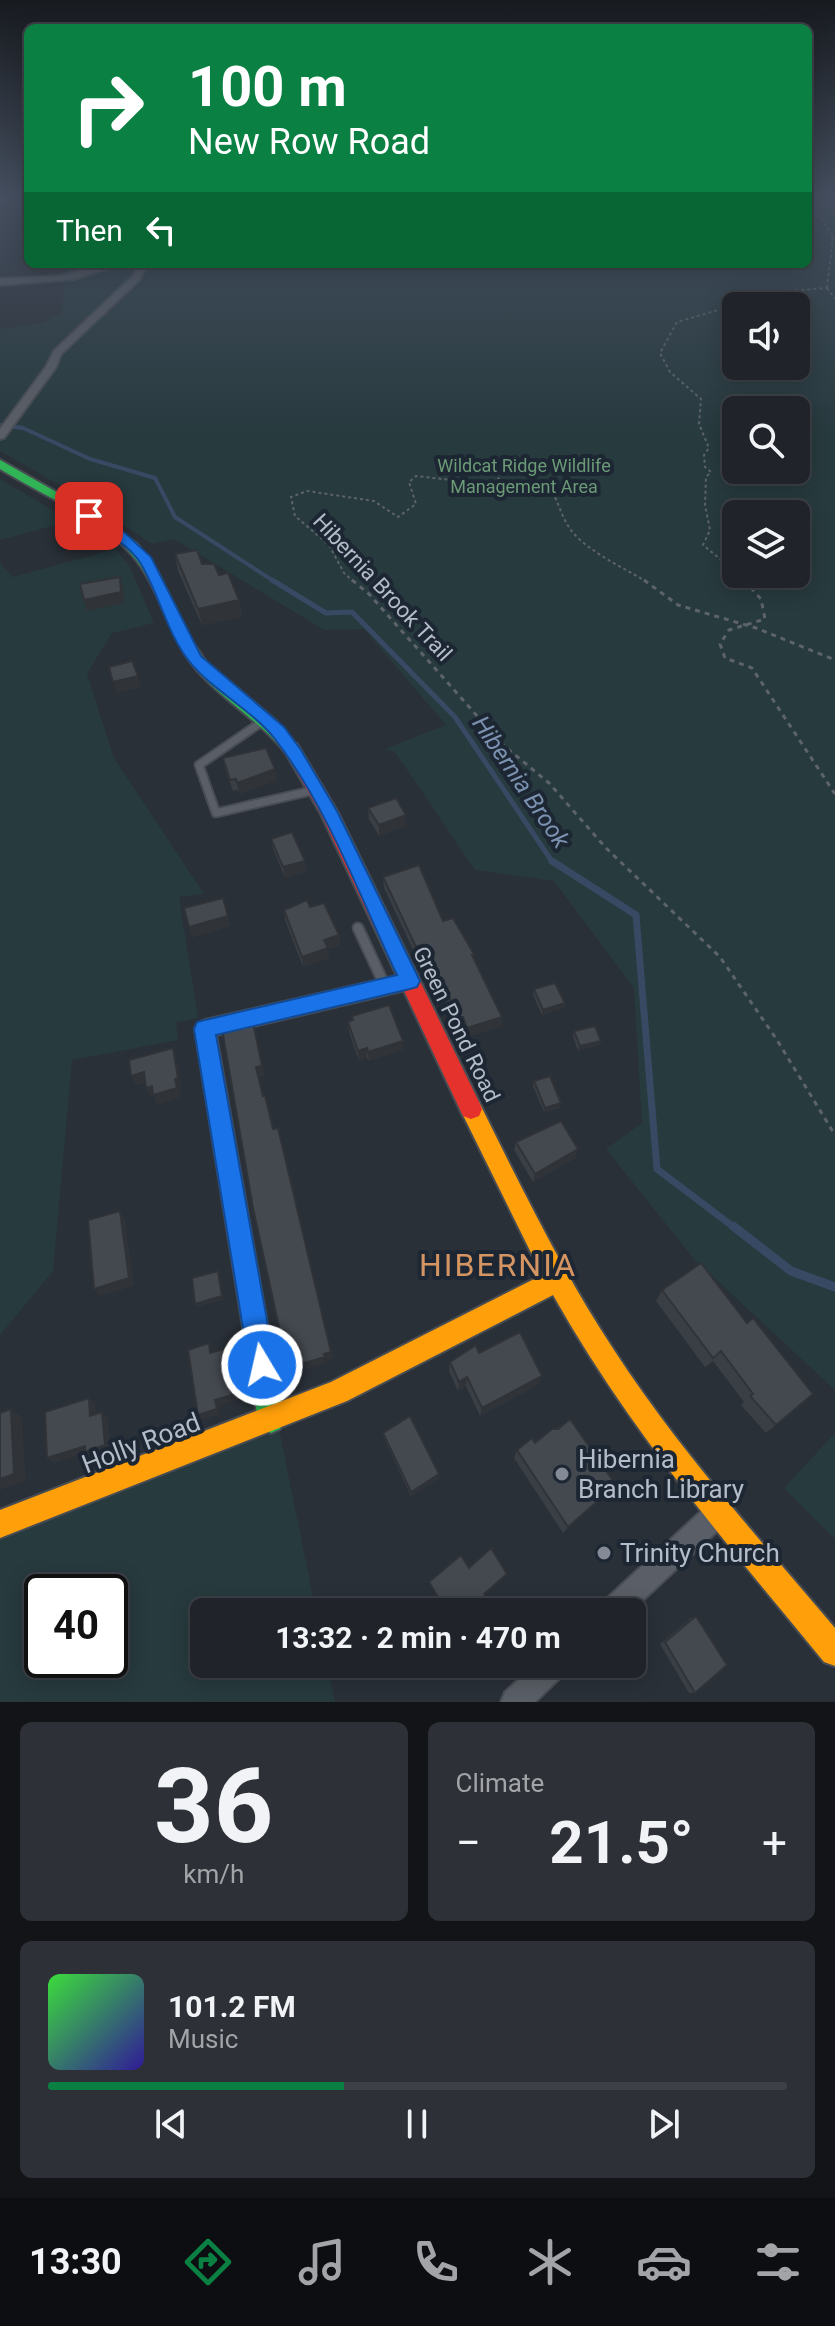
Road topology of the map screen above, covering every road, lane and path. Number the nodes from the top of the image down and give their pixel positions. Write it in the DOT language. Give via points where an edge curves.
graph roads {
  1 [pos="77,276"];
  2 [pos="137,276"];
  3 [pos="829,276"];
  4 [pos="0,282"];
  5 [pos="827,288"];
  6 [pos="835,299"];
  7 [pos="1,434"];
  8 [pos="0,464"];
  9 [pos="722,558"];
  10 [pos="754,588"];
  11 [pos="742,625"];
  12 [pos="835,660"];
  13 [pos="265,720"];
  14 [pos="316,790"];
  15 [pos="835,794"];
  16 [pos="358,928"];
  17 [pos="410,981"];
  18 [pos="386,987"];
  19 [pos="835,1135"];
  20 [pos="557,1280"];
  21 [pos="271,1420"];
  22 [pos="719,1512"];
  23 [pos="0,1524"];
  24 [pos="626,1598"];
  25 [pos="835,1651"];
  26 [pos="541,1678"];
  27 [pos="515,1702"];
  1 -- 4 [label="street"];
  2 -- 7 [label="street" via="57,353"];
  3 -- 5 [label="path"];
  5 -- 6 [label="path"];
  5 -- 9 [label="path" via="784,291 677,322 660,353 670,372 701,399 699,424 709,448 705,467 711,472 706,477 705,509 711,518 710,535 703,545"];
  8 -- 13 [label="main road, Green Pond Road" via="134,547 146,560 195,659"];
  10 -- 11 [label="path" via="764,603 765,619"];
  11 -- 12 [label="path, Hibernia Brook Trail"];
  11 -- 15 [label="path" via="729,630 720,644 725,658 752,668"];
  11 -- 19 [label="path, Hibernia Brook Trail" via="674,604 588,547 570,532 556,510 554,494 512,469 495,472 503,486 416,476 409,482 416,504 398,517 374,501 307,491 291,497 295,516 329,545 344,573 369,594 502,744 549,783 606,848 720,957"];
  13 -- 14 [label="main road, Green Pond Road" via="278,731"];
  13 -- 14 [label="lane" via="199,765 216,813"];
  14 -- 17 [label="main road, Green Pond Road"];
  16 -- 18 [label="lane"];
  17 -- 18 [label="main road"];
  17 -- 20 [label="main road, Green Pond Road"];
  18 -- 21 [label="main road" via="205,1029"];
  20 -- 21 [label="main road, Holly Road" via="376,1374"];
  20 -- 22 [label="main road, Green Pond Road" via="626,1391"];
  21 -- 23 [label="main road, Holly Road"];
  22 -- 24 [label="street"];
  22 -- 25 [label="main road, Green Pond Road"];
  26 -- 27 [label="street"];
}
